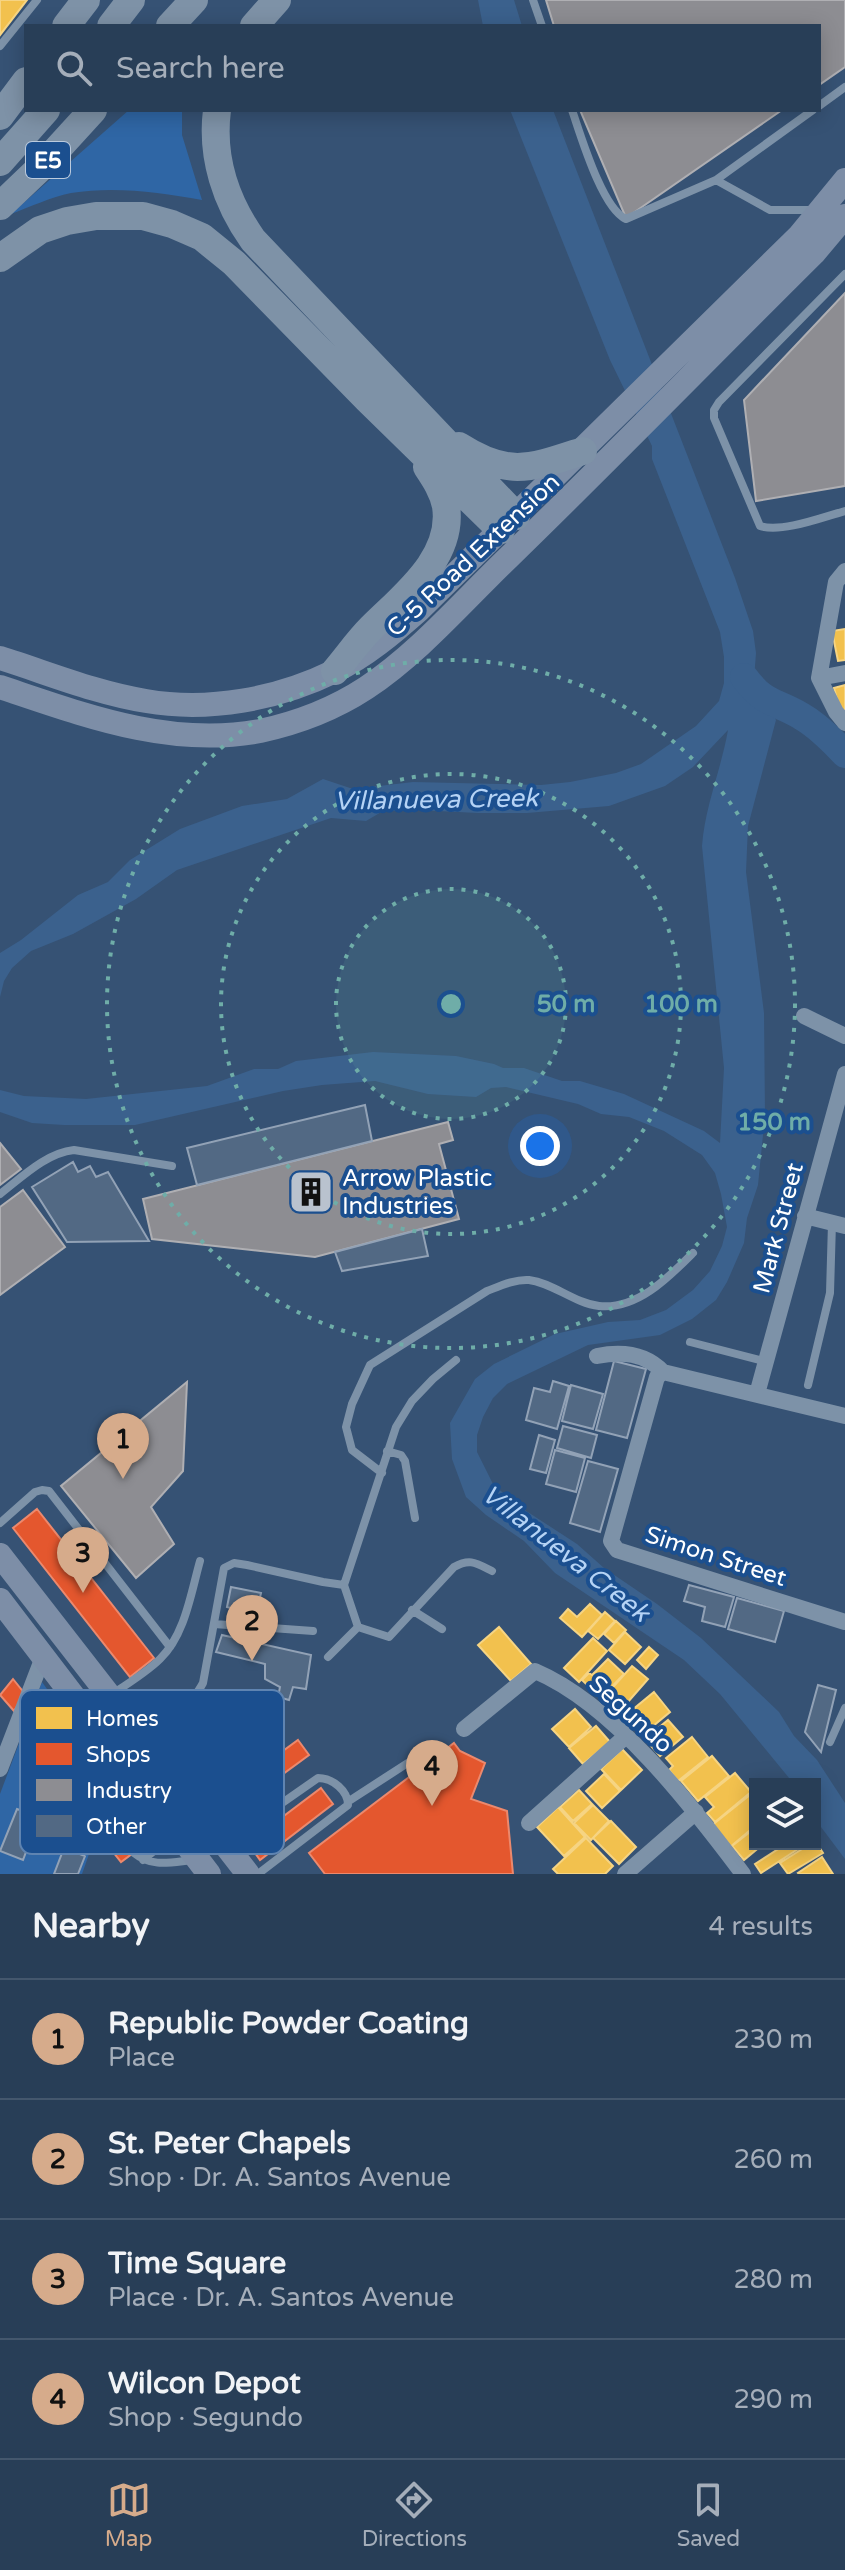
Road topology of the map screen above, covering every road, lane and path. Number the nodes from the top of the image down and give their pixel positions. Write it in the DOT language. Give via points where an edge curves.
graph roads {
  1 [pos="37,0"];
  2 [pos="86,0"];
  3 [pos="131,0"];
  4 [pos="194,0"];
  5 [pos="277,0"];
  6 [pos="533,0"];
  7 [pos="68,24"];
  8 [pos="113,24"];
  9 [pos="172,24"];
  10 [pos="256,24"];
  11 [pos="541,24"];
  12 [pos="0,46"];
  13 [pos="24,84"];
  14 [pos="845,87"];
  15 [pos="821,105"];
  16 [pos="44,112"];
  17 [pos="91,112"];
  18 [pos="217,112"];
  19 [pos="573,112"];
  20 [pos="810,112"];
  21 [pos="0,116"];
  22 [pos="0,162"];
  23 [pos="716,180"];
  24 [pos="845,180"];
  25 [pos="0,206"];
  26 [pos="834,213"];
  27 [pos="0,258"];
  28 [pos="845,274"];
  29 [pos="678,372"];
  30 [pos="438,432"];
  31 [pos="404,433"];
  32 [pos="583,451"];
  33 [pos="845,511"];
  34 [pos="508,523"];
  35 [pos="845,571"];
  36 [pos="0,658"];
  37 [pos="335,671"];
  38 [pos="845,673"];
  39 [pos="819,678"];
  40 [pos="0,687"];
  41 [pos="845,723"];
  42 [pos="804,1016"];
  43 [pos="845,1036"];
  44 [pos="845,1074"];
  45 [pos="172,1166"];
  46 [pos="0,1194"];
  47 [pos="805,1216"];
  48 [pos="839,1224"];
  49 [pos="693,1253"];
  50 [pos="690,1342"];
  51 [pos="597,1356"];
  52 [pos="456,1360"];
  53 [pos="767,1362"];
  54 [pos="663,1372"];
  55 [pos="808,1385"];
  56 [pos="757,1394"];
  57 [pos="845,1416"];
  58 [pos="387,1451"];
  59 [pos="382,1473"];
  60 [pos="415,1518"];
  61 [pos="0,1523"];
  62 [pos="0,1555"];
  63 [pos="200,1561"];
  64 [pos="492,1571"];
  65 [pos="344,1585"];
  66 [pos="0,1600"];
  67 [pos="412,1610"];
  68 [pos="845,1622"];
  69 [pos="214,1624"];
  70 [pos="358,1627"];
  71 [pos="442,1629"];
  72 [pos="313,1631"];
  73 [pos="170,1647"];
  74 [pos="43,1657"];
  75 [pos="328,1657"];
  76 [pos="30,1690"];
  77 [pos="68,1690"];
  78 [pos="105,1690"];
  79 [pos="116,1690"];
  80 [pos="199,1690"];
  81 [pos="845,1708"];
  82 [pos="20,1717"];
  83 [pos="464,1729"];
  84 [pos="626,1736"];
  85 [pos="830,1742"];
  86 [pos="420,1755"];
  87 [pos="0,1769"];
  88 [pos="349,1801"];
  89 [pos="284,1802"];
  90 [pos="696,1812"];
  91 [pos="529,1823"];
  92 [pos="135,1854"];
  93 [pos="150,1854"];
  94 [pos="233,1854"];
  95 [pos="143,1860"];
  96 [pos="155,1864"];
  97 [pos="203,1867"];
  98 [pos="151,1874"];
  99 [pos="248,1874"];
  100 [pos="258,1874"];
  101 [pos="625,1874"];
  102 [pos="743,1874"];
  1 -- 12 [label="lane"];
  2 -- 7 [label="highway"];
  3 -- 8 [label="highway"];
  4 -- 9 [label="highway"];
  5 -- 10 [label="highway"];
  6 -- 11 [label="lane"];
  13 -- 21 [label="highway"];
  14 -- 15 [label="lane"];
  16 -- 22 [label="highway, E5"];
  17 -- 25 [label="highway, E5"];
  18 -- 30 [label="highway" via="222,179 242,225"];
  19 -- 23 [label="lane" via="592,167 622,218"];
  20 -- 23 [label="lane"];
  23 -- 26 [label="lane" via="770,210"];
  24 -- 26 [label="main road, C-5 Road Extension"];
  26 -- 29 [label="main road, C-5 Road Extension" via="814,253"];
  27 -- 31 [label="highway" via="40,230 81,218 143,216 188,230 234,263"];
  28 -- 33 [label="lane" via="719,402 714,418 760,526 794,525"];
  29 -- 32 [label="main road, C-5 Road Extension" via="623,411"];
  29 -- 40 [label="main road, C-5 Road Extension" via="634,434 399,662 349,698 272,728 239,734 169,734 80,714"];
  30 -- 32 [label="highway" via="470,453 510,468"];
  30 -- 34 [label="highway"];
  31 -- 34 [label="highway"];
  31 -- 37 [label="highway" via="441,490 446,512 443,537 420,579"];
  32 -- 34 [label="main road, C-5 Road Extension"];
  34 -- 37 [label="main road, C-5 Road Extension" via="399,627"];
  35 -- 39 [label="street" via="836,582"];
  36 -- 37 [label="main road, C-5 Road Extension" via="116,695 180,705 261,696"];
  38 -- 39 [label="street"];
  39 -- 41 [label="street"];
  42 -- 43 [label="street"];
  44 -- 47 [label="street, Mark Street"];
  45 -- 46 [label="lane" via="65,1151"];
  47 -- 48 [label="street"];
  47 -- 53 [label="street, Mark Street"];
  48 -- 55 [label="lane" via="830,1293"];
  49 -- 59 [label="lane" via="661,1284 610,1305 584,1302 530,1280 500,1286 370,1365 346,1427 352,1450"];
  50 -- 53 [label="lane"];
  51 -- 54 [label="street" via="640,1356"];
  52 -- 58 [label="lane" via="412,1401"];
  53 -- 56 [label="street, Mark Street"];
  54 -- 56 [label="street"];
  54 -- 68 [label="street, Simon Street" via="657,1377 613,1546"];
  56 -- 57 [label="street"];
  58 -- 59 [label="lane"];
  58 -- 60 [label="lane" via="405,1461"];
  59 -- 65 [label="lane"];
  61 -- 73 [label="lane" via="35,1492 49,1491"];
  62 -- 78 [label="main road"];
  63 -- 73 [label="lane"];
  64 -- 67 [label="lane" via="464,1561"];
  65 -- 69 [label="lane" via="234,1563 224,1568"];
  65 -- 70 [label="lane"];
  66 -- 74 [label="main road"];
  67 -- 70 [label="lane" via="389,1637"];
  67 -- 71 [label="lane"];
  69 -- 72 [label="lane"];
  69 -- 80 [label="lane"];
  70 -- 75 [label="lane"];
  73 -- 79 [label="lane" via="159,1661"];
  74 -- 76 [label="street"];
  74 -- 77 [label="main road"];
  81 -- 85 [label="lane"];
  82 -- 87 [label="street"];
  83 -- 84 [label="street, Segundo" via="535,1671 591,1706"];
  84 -- 90 [label="street, Segundo"];
  84 -- 91 [label="street"];
  86 -- 88 [label="lane"];
  88 -- 89 [label="lane" via="336,1784 318,1778"];
  88 -- 100 [label="lane"];
  90 -- 101 [label="street"];
  90 -- 102 [label="street, Segundo"];
  92 -- 95 [label="lane"];
  93 -- 95 [label="lane"];
  94 -- 99 [label="main road"];
  95 -- 96 [label="lane"];
  96 -- 97 [label="lane"];
  96 -- 98 [label="lane"];
}
